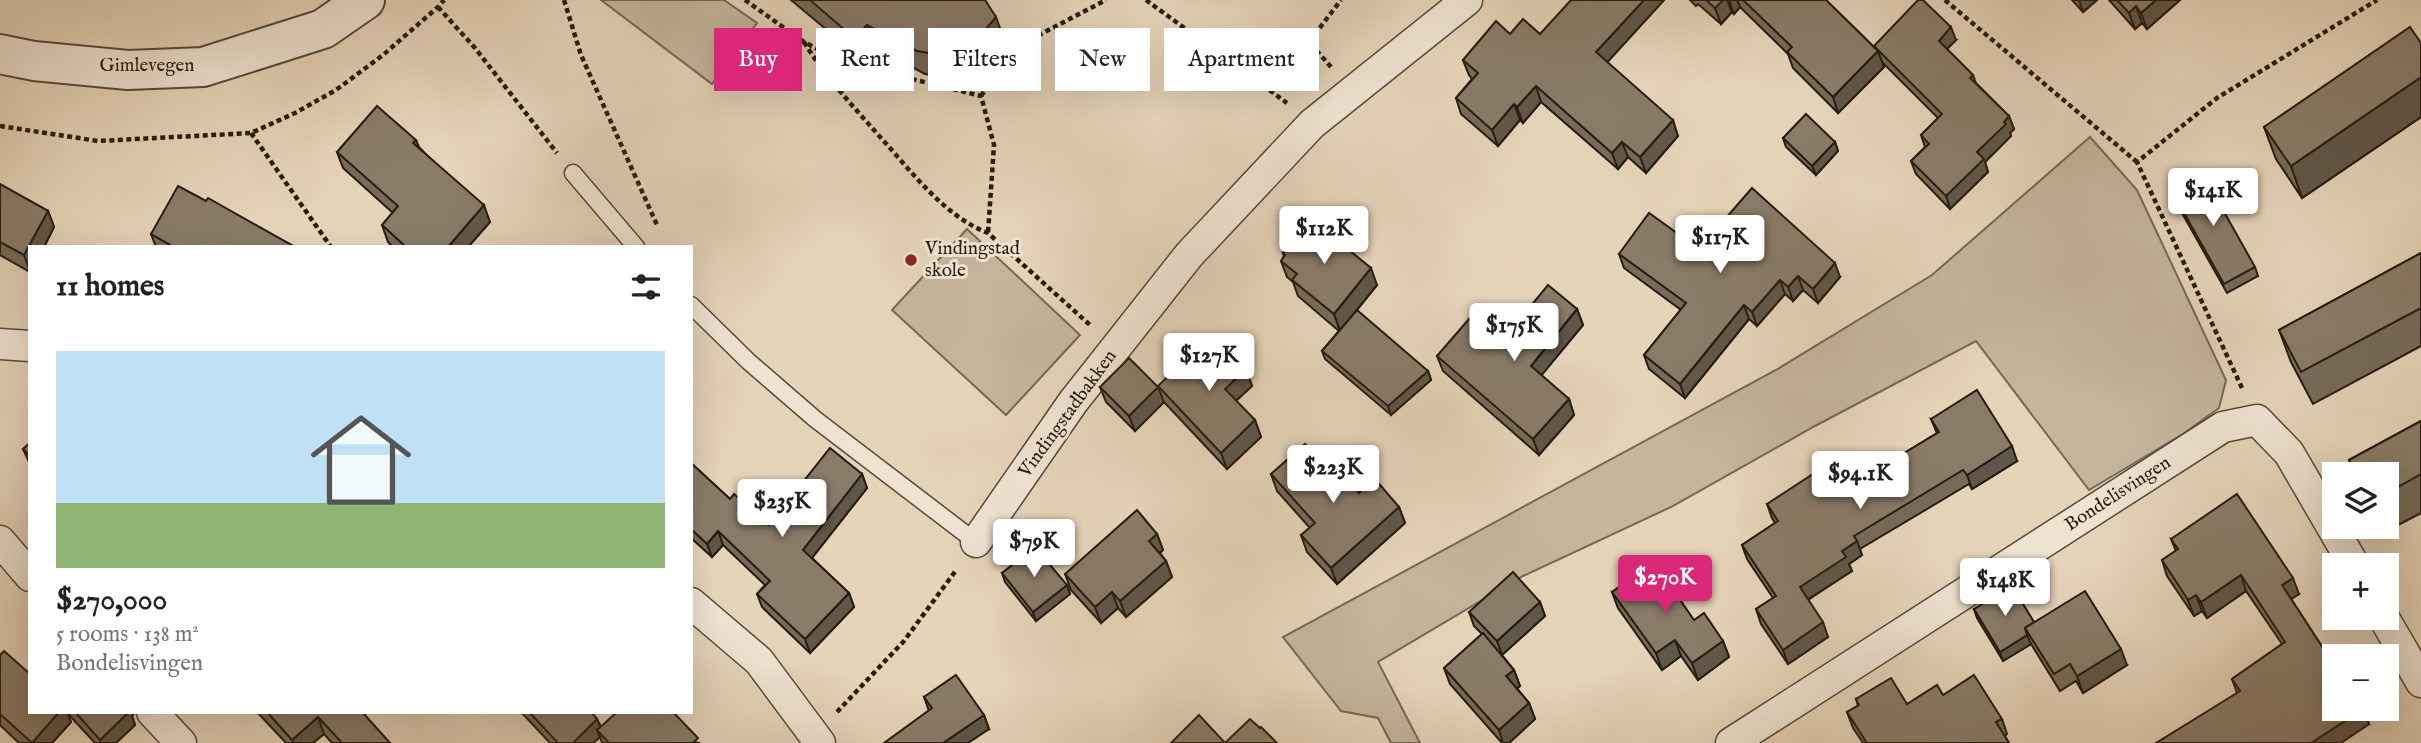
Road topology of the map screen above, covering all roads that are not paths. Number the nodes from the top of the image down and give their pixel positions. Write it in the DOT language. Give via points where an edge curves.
graph roads {
  1 [pos="365,0"];
  2 [pos="1467,0"];
  3 [pos="0,54"];
  4 [pos="573,173"];
  5 [pos="634,245"];
  6 [pos="693,307"];
  7 [pos="0,344"];
  8 [pos="28,346"];
  9 [pos="0,541"];
  10 [pos="976,542"];
  11 [pos="2347,553"];
  12 [pos="28,574"];
  13 [pos="693,605"];
  14 [pos="2391,630"];
  15 [pos="2421,682"];
  16 [pos="154,714"];
  17 [pos="817,738"];
  18 [pos="181,743"];
  19 [pos="1731,743"];
  1 -- 3 [label="street, Gimlevegen" via="323,29 203,67 128,70"];
  2 -- 10 [label="street, Vindingstadbakken" via="1312,124 1189,255 1073,402"];
  4 -- 5 [label="lane"];
  6 -- 10 [label="lane" via="815,419"];
  7 -- 8 [label="street"];
  9 -- 12 [label="street"];
  11 -- 19 [label="street, Bondelisvingen" via="2289,453 2257,420 2222,427"];
  13 -- 17 [label="street" via="759,661"];
  14 -- 15 [label="street"];
  16 -- 18 [label="street"];
}
